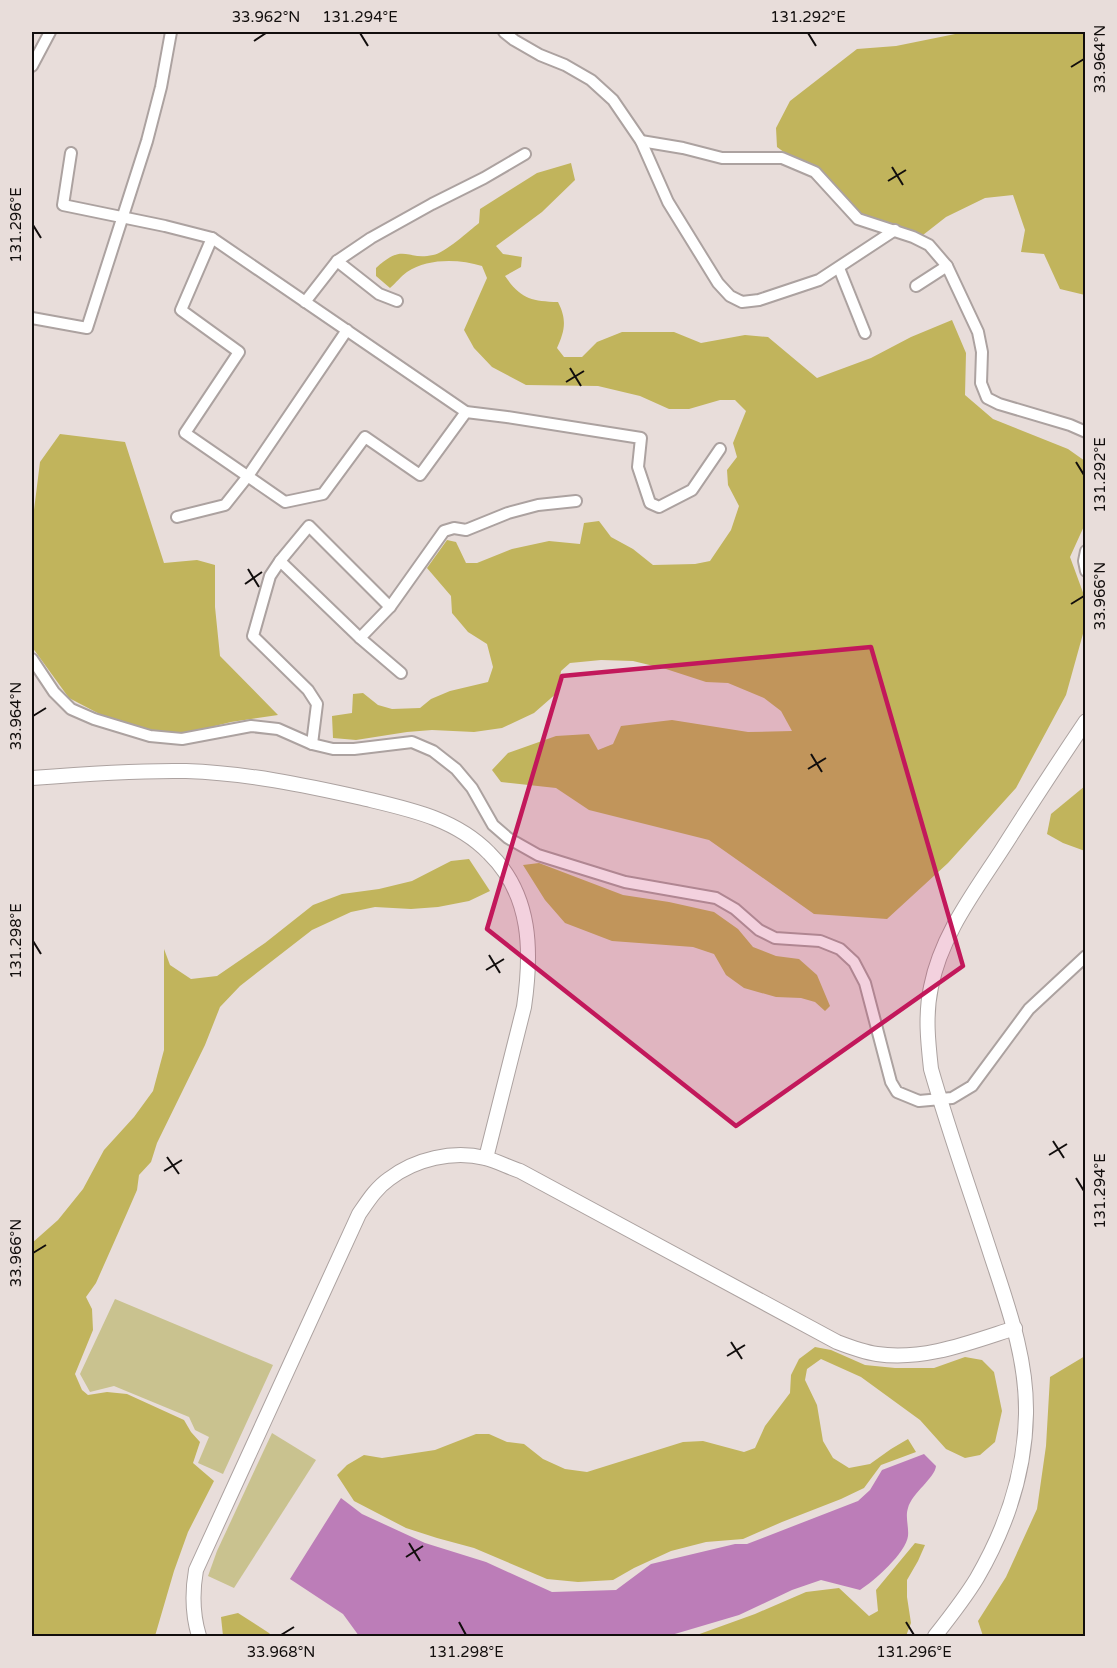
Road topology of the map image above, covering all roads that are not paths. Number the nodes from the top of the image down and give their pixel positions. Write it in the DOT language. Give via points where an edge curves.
graph roads {
  1 [pos="50,32"];
  2 [pos="171,32"];
  3 [pos="504,32"];
  4 [pos="32,66"];
  5 [pos="641,141"];
  6 [pos="71,153"];
  7 [pos="525,154"];
  8 [pos="123,217"];
  9 [pos="895,230"];
  10 [pos="212,238"];
  11 [pos="337,261"];
  12 [pos="947,266"];
  13 [pos="839,268"];
  14 [pos="916,286"];
  15 [pos="397,301"];
  16 [pos="305,302"];
  17 [pos="32,318"];
  18 [pos="347,330"];
  19 [pos="866,333"];
  20 [pos="466,412"];
  21 [pos="1086,432"];
  22 [pos="720,449"];
  23 [pos="248,477"];
  24 [pos="576,501"];
  25 [pos="177,517"];
  26 [pos="1086,551"];
  27 [pos="280,561"];
  28 [pos="1086,572"];
  29 [pos="390,607"];
  30 [pos="360,638"];
  31 [pos="32,659"];
  32 [pos="401,673"];
  33 [pos="1086,721"];
  34 [pos="312,744"];
  35 [pos="32,778"];
  36 [pos="1086,956"];
  37 [pos="940,1100"];
  38 [pos="486,1158"];
  39 [pos="1015,1328"];
  40 [pos="199,1636"];
  41 [pos="935,1636"];
  1 -- 4 [label="street"];
  2 -- 8 [label="street" via="147,141"];
  3 -- 5 [label="street" via="591,80 613,100"];
  5 -- 9 [label="street" via="722,158 782,158 816,172 858,219"];
  5 -- 13 [label="street" via="668,202 730,296 742,302 759,300 819,280"];
  6 -- 8 [label="street" via="63,205"];
  7 -- 11 [label="street" via="370,238"];
  8 -- 10 [label="street"];
  8 -- 17 [label="street" via="87,328"];
  9 -- 12 [label="street" via="929,245"];
  9 -- 13 [label="street"];
  10 -- 16 [label="street"];
  10 -- 23 [label="street" via="182,310 239,352 185,433"];
  11 -- 15 [label="street" via="379,294"];
  11 -- 16 [label="street"];
  12 -- 14 [label="street"];
  12 -- 21 [label="street" via="978,332 981,383 987,398"];
  13 -- 19 [label="street"];
  16 -- 18 [label="street"];
  18 -- 20 [label="street"];
  18 -- 23 [label="street"];
  20 -- 22 [label="street" via="641,438 638,467 650,503 659,507 692,490"];
  20 -- 23 [label="street" via="420,475 365,437 323,494 285,502"];
  23 -- 25 [label="street" via="225,505"];
  24 -- 29 [label="street" via="538,505 466,530 444,531"];
  26 -- 28 [label="street"];
  27 -- 29 [label="street" via="309,526"];
  27 -- 30 [label="street"];
  27 -- 34 [label="street" via="270,576 253,636 308,690 317,704"];
  29 -- 30 [label="street"];
  30 -- 32 [label="street"];
  31 -- 34 [label="street" via="54,693 72,709 120,728 182,739 251,726 278,729"];
  33 -- 37 [label="street" via="962,911 940,955 927,1009 931,1069"];
  34 -- 37 [label="street" via="354,749 412,742 433,751 456,769 493,825 538,855 625,882 716,898 776,938 820,941 840,949 854,962 865,982 897,1092 919,1101"];
  35 -- 38 [label="street" via="176,771 308,785 426,814 476,841 497,862 513,887 521,905 529,946 524,1007"];
  36 -- 37 [label="street" via="1029,1009 972,1086"];
  37 -- 39 [label="street"];
  38 -- 39 [label="street" via="520,1172 855,1349 878,1354 918,1354"];
  38 -- 40 [label="street" via="445,1156 405,1169 374,1192 359,1214 196,1569 193,1607"];
  39 -- 41 [label="street" via="1026,1412 1016,1483 997,1540 977,1579"];
}
